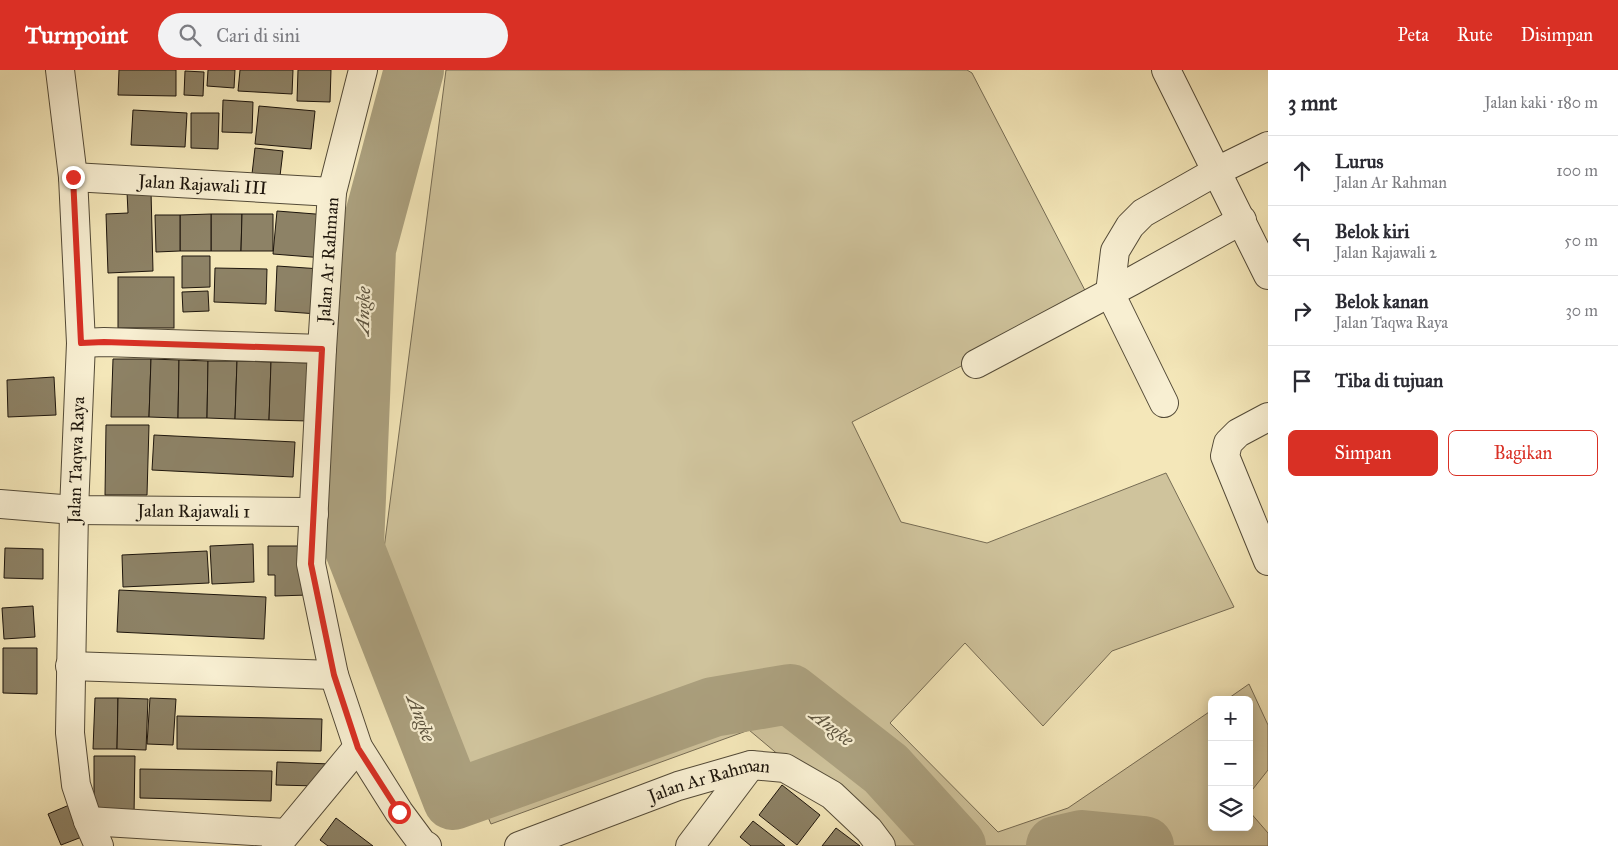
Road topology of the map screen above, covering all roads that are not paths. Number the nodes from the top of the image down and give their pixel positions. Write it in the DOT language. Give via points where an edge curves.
graph roads {
  1 [pos="60,70"];
  2 [pos="363,70"];
  3 [pos="1166,70"];
  4 [pos="1268,146"];
  5 [pos="1217,171"];
  6 [pos="73,177"];
  7 [pos="332,192"];
  8 [pos="1242,220"];
  9 [pos="1268,275"];
  10 [pos="1110,293"];
  11 [pos="81,343"];
  12 [pos="322,349"];
  13 [pos="976,364"];
  14 [pos="1164,402"];
  15 [pos="1268,417"];
  16 [pos="0,504"];
  17 [pos="74,510"];
  18 [pos="314,514"];
  19 [pos="1268,561"];
  20 [pos="70,666"];
  21 [pos="334,675"];
  22 [pos="358,748"];
  23 [pos="751,765"];
  24 [pos="88,821"];
  25 [pos="281,840"];
  26 [pos="99,846"];
  27 [pos="427,846"];
  28 [pos="519,846"];
  29 [pos="690,846"];
  30 [pos="881,846"];
  1 -- 6 [label="street, Jalan Taqwa Raya"];
  2 -- 7 [label="street, Jalan Ar Rahman"];
  3 -- 5 [label="street"];
  4 -- 5 [label="street"];
  5 -- 8 [label="street"];
  5 -- 10 [label="street" via="1143,213 1130,226 1115,252"];
  6 -- 7 [label="street, Jalan Rajawali III"];
  6 -- 11 [label="street, Jalan Taqwa Raya"];
  7 -- 12 [label="street, Jalan Ar Rahman"];
  8 -- 9 [label="street"];
  8 -- 10 [label="street"];
  10 -- 13 [label="street"];
  10 -- 14 [label="street"];
  11 -- 12 [label="street"];
  11 -- 17 [label="street, Jalan Taqwa Raya"];
  12 -- 18 [label="street, Jalan Ar Rahman"];
  15 -- 19 [label="street" via="1238,433 1228,443 1225,456"];
  16 -- 17 [label="street, Jalan Rajawali 1"];
  17 -- 18 [label="street, Jalan Rajawali 1"];
  17 -- 20 [label="street, Jalan Taqwa Raya"];
  18 -- 21 [label="street, Jalan Ar Rahman" via="311,564"];
  20 -- 21 [label="street"];
  20 -- 24 [label="street, Jalan Taqwa Raya" via="70,733 76,785"];
  21 -- 22 [label="street, Jalan Ar Rahman"];
  22 -- 25 [label="street"];
  22 -- 27 [label="street, Jalan Ar Rahman" via="399,812"];
  23 -- 28 [label="street, Jalan Ar Rahman" via="678,786"];
  23 -- 29 [label="street"];
  23 -- 30 [label="street, Jalan Ar Rahman" via="786,768 832,795"];
  24 -- 25 [label="street"];
  24 -- 26 [label="street, Jalan Taqwa Raya"];
}
